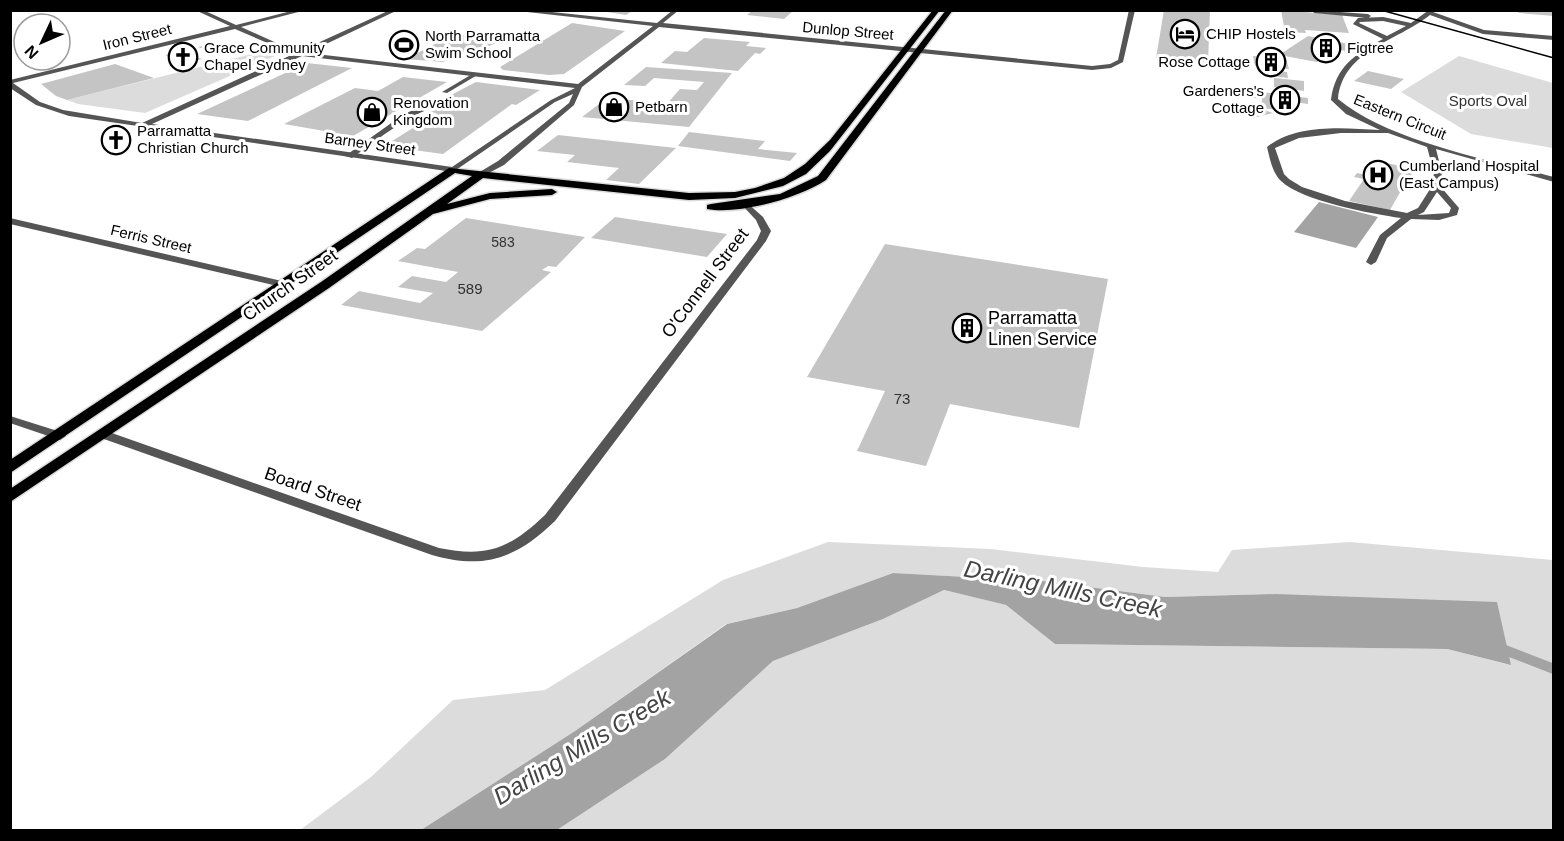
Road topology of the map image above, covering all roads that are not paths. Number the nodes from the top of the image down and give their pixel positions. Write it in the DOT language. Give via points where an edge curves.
graph roads {
  1 [pos="197,10"];
  2 [pos="304,10"];
  3 [pos="396,10"];
  4 [pos="511,10"];
  5 [pos="677,10"];
  6 [pos="937,10"];
  7 [pos="951,10"];
  8 [pos="1131,10"];
  9 [pos="1314,11"];
  10 [pos="1432,12"];
  11 [pos="1383,19"];
  12 [pos="1412,25"];
  13 [pos="656,26"];
  14 [pos="232,28"];
  15 [pos="1554,38"];
  16 [pos="1388,39"];
  17 [pos="279,46"];
  18 [pos="905,50"];
  19 [pos="919,51"];
  20 [pos="302,54"];
  21 [pos="476,74"];
  22 [pos="10,83"];
  23 [pos="578,88"];
  24 [pos="445,92"];
  25 [pos="446,102"];
  26 [pos="142,126"];
  27 [pos="1395,132"];
  28 [pos="1431,146"];
  29 [pos="349,156"];
  30 [pos="453,170"];
  31 [pos="481,175"];
  32 [pos="1554,180"];
  33 [pos="1436,186"];
  34 [pos="746,204"];
  35 [pos="428,212"];
  36 [pos="1410,216"];
  37 [pos="10,221"];
  38 [pos="1371,262"];
  39 [pos="286,285"];
  40 [pos="10,419"];
  41 [pos="105,435"];
  42 [pos="60,436"];
  43 [pos="10,468"];
  44 [pos="10,497"];
  45 [pos="510,550"];
  1 -- 14 [label="street"];
  2 -- 14 [label="street, Iron Street"];
  3 -- 20 [label="street"];
  4 -- 13 [label="street, Dunlop Street"];
  5 -- 13 [label="street, Church Street"];
  6 -- 18 [label="main road"];
  7 -- 19 [label="main road, O'Connell Street"];
  8 -- 19 [label="street, Dunlop Street" via="1121,60 1111,66 1080,67"];
  9 -- 11 [label="street"];
  10 -- 12 [label="street, Eastern Circuit"];
  10 -- 15 [label="street, Eastern Circuit" via="1497,34"];
  11 -- 12 [label="street"];
  11 -- 16 [label="street" via="1358,20 1356,24"];
  12 -- 16 [label="street, Eastern Circuit"];
  13 -- 18 [label="street, Dunlop Street"];
  13 -- 23 [label="street, Church Street"];
  14 -- 17 [label="street"];
  14 -- 22 [label="street, Iron Street"];
  16 -- 27 [label="street, Eastern Circuit" via="1350,62 1338,77 1334,100 1339,107"];
  18 -- 19 [label="street, Dunlop Street"];
  18 -- 31 [label="main road, Barney Street" via="816,162 779,184 735,194 664,196"];
  19 -- 34 [label="main road, O'Connell Street" via="822,178 803,190"];
  20 -- 21 [label="street"];
  20 -- 26 [label="street"];
  21 -- 23 [label="street"];
  21 -- 24 [label="street"];
  22 -- 26 [label="street, Barney Street" via="45,109"];
  23 -- 30 [label="street, Church Street" via="553,100"];
  23 -- 31 [label="street, Church Street" via="572,104"];
  25 -- 29 [label="street" via="412,113"];
  26 -- 29 [label="street, Barney Street"];
  27 -- 28 [label="street, Eastern Circuit"];
  27 -- 36 [label="street" via="1324,131 1283,139 1271,147 1279,174 1287,182 1347,204"];
  28 -- 32 [label="street, Eastern Circuit"];
  28 -- 33 [label="street" via="1438,173"];
  29 -- 30 [label="street, Barney Street"];
  30 -- 31 [label="main road, Barney Street"];
  30 -- 39 [label="main road, Church Street"];
  31 -- 35 [label="main road, Church Street"];
  33 -- 36 [label="street" via="1421,210"];
  33 -- 36 [label="street" via="1455,208 1453,214 1441,218"];
  34 -- 35 [label="main road" via="682,206 528,192 490,196"];
  34 -- 45 [label="street, O'Connell Street" via="764,225 766,231 761,241 550,518"];
  35 -- 41 [label="main road, Church Street"];
  36 -- 38 [label="street" via="1383,237"];
  37 -- 39 [label="street, Ferris Street"];
  39 -- 42 [label="main road, Church Street"];
  40 -- 42 [label="street"];
  41 -- 44 [label="main road, Church Street"];
  41 -- 45 [label="street, Board Street" via="465,560"];
  42 -- 43 [label="main road, Church Street"];
}
